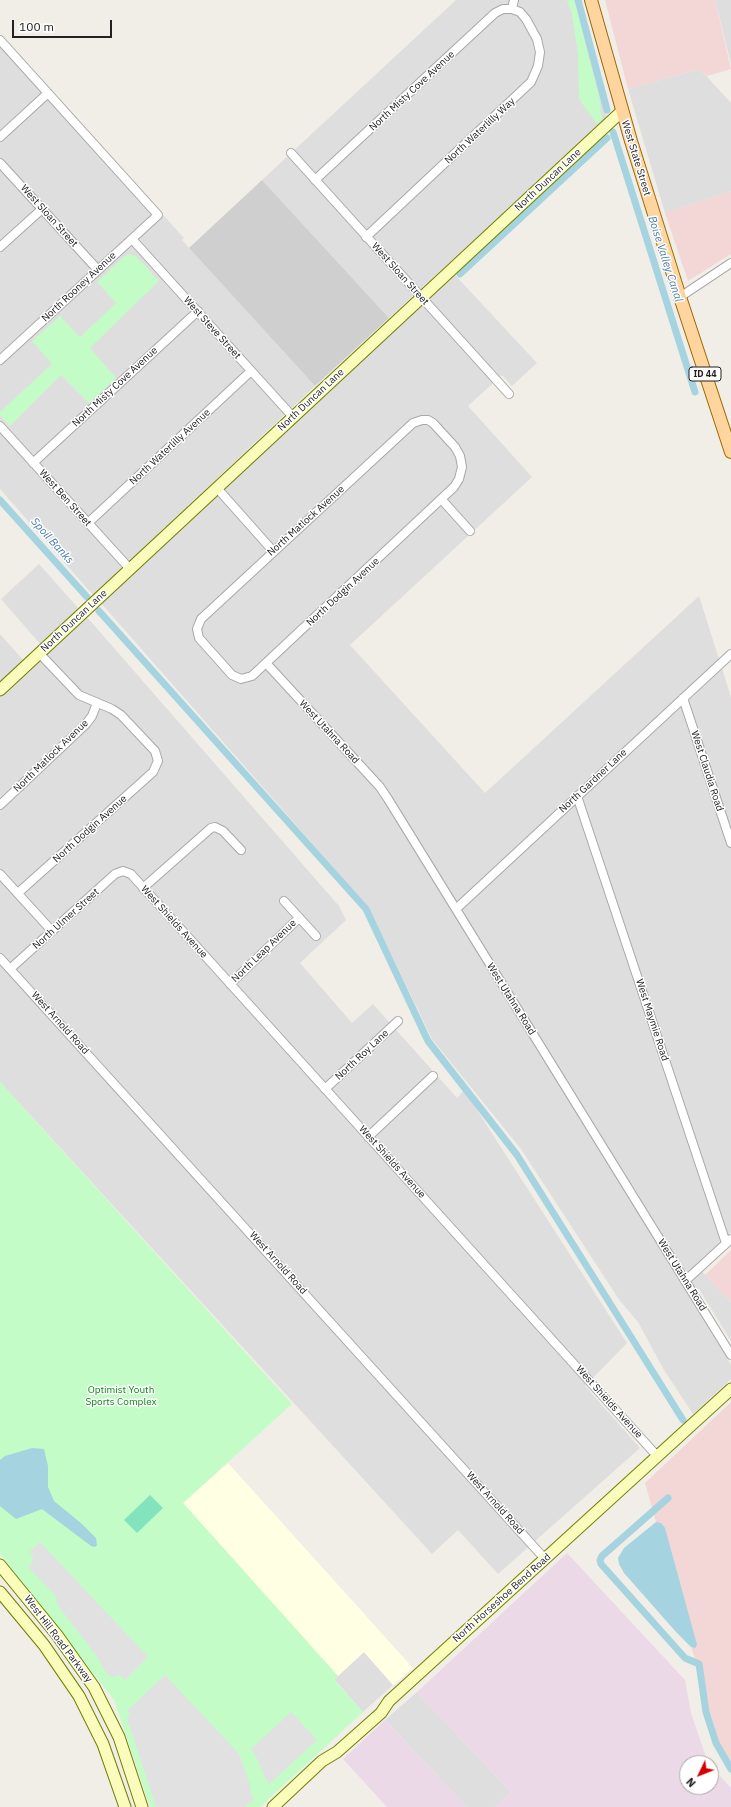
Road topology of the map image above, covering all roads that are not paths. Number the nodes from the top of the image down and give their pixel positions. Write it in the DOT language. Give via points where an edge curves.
graph roads {
  1 [pos="514,0"];
  2 [pos="590,0"];
  3 [pos="512,9"];
  4 [pos="0,40"];
  5 [pos="48,93"];
  6 [pos="622,111"];
  7 [pos="0,137"];
  8 [pos="291,153"];
  9 [pos="0,163"];
  10 [pos="315,180"];
  11 [pos="42,209"];
  12 [pos="366,237"];
  13 [pos="132,239"];
  14 [pos="0,247"];
  15 [pos="731,263"];
  16 [pos="98,270"];
  17 [pos="680,297"];
  18 [pos="421,298"];
  19 [pos="198,311"];
  20 [pos="0,360"];
  21 [pos="251,371"];
  22 [pos="509,394"];
  23 [pos="293,417"];
  24 [pos="422,420"];
  25 [pos="0,426"];
  26 [pos="731,452"];
  27 [pos="33,463"];
  28 [pos="216,488"];
  29 [pos="442,500"];
  30 [pos="88,523"];
  31 [pos="470,531"];
  32 [pos="273,551"];
  33 [pos="130,569"];
  34 [pos="39,653"];
  35 [pos="731,654"];
  36 [pos="266,664"];
  37 [pos="241,679"];
  38 [pos="0,690"];
  39 [pos="683,698"];
  40 [pos="97,703"];
  41 [pos="577,796"];
  42 [pos="0,805"];
  43 [pos="731,843"];
  44 [pos="241,850"];
  45 [pos="123,871"];
  46 [pos="0,874"];
  47 [pos="143,888"];
  48 [pos="18,893"];
  49 [pos="284,901"];
  50 [pos="456,909"];
  51 [pos="299,918"];
  52 [pos="52,931"];
  53 [pos="316,936"];
  54 [pos="0,958"];
  55 [pos="10,969"];
  56 [pos="230,984"];
  57 [pos="398,1021"];
  58 [pos="433,1076"];
  59 [pos="325,1089"];
  60 [pos="368,1137"];
  61 [pos="728,1241"];
  62 [pos="685,1281"];
  63 [pos="731,1354"];
  64 [pos="731,1389"];
  65 [pos="658,1457"];
  66 [pos="545,1559"];
  67 [pos="0,1565"];
  68 [pos="0,1592"];
  69 [pos="125,1807"];
  70 [pos="142,1807"];
  71 [pos="273,1807"];
  1 -- 3 [label="street"];
  2 -- 6 [label="main road, West State Street / ID 44"];
  3 -- 10 [label="street, North Misty Cove Avenue" via="503,9 495,14"];
  3 -- 12 [label="street, North Waterlilly Way" via="520,12 526,19 537,39 540,52 538,66 531,82"];
  4 -- 5 [label="street"];
  5 -- 7 [label="street"];
  5 -- 13 [label="street, North Rooney Avenue" via="158,215"];
  6 -- 17 [label="main road, West State Street / ID 44"];
  6 -- 18 [label="street, North Duncan Lane"];
  8 -- 10 [label="street, West Sloan Street"];
  9 -- 11 [label="street, West Sloan Street"];
  10 -- 12 [label="street, West Sloan Street"];
  11 -- 14 [label="street"];
  11 -- 16 [label="street, West Sloan Street"];
  12 -- 18 [label="street, West Sloan Street"];
  13 -- 16 [label="street, North Rooney Avenue"];
  13 -- 19 [label="street, West Steve Street"];
  15 -- 17 [label="street"];
  16 -- 20 [label="street, North Rooney Avenue"];
  17 -- 26 [label="main road, West State Street / ID 44"];
  18 -- 22 [label="street, West Sloan Street"];
  18 -- 23 [label="street, North Duncan Lane"];
  19 -- 21 [label="street, West Steve Street"];
  19 -- 27 [label="street, North Misty Cove Avenue"];
  21 -- 23 [label="street, West Steve Street"];
  21 -- 30 [label="street, North Waterlilly Avenue"];
  23 -- 28 [label="street, North Duncan Lane"];
  24 -- 29 [label="street, North Dodgin Avenue" via="433,423 460,456 462,467 459,479"];
  24 -- 32 [label="street, North Matlock Avenue" via="413,423"];
  25 -- 27 [label="street, West Ben Street"];
  27 -- 30 [label="street, West Ben Street"];
  28 -- 32 [label="street"];
  28 -- 33 [label="street, North Duncan Lane"];
  29 -- 31 [label="street"];
  29 -- 36 [label="street, North Dodgin Avenue"];
  30 -- 33 [label="street, West Ben Street"];
  32 -- 37 [label="street, North Matlock Avenue" via="201,619 197,629 198,638 232,675"];
  33 -- 34 [label="street, North Duncan Lane"];
  34 -- 38 [label="street, North Duncan Lane"];
  34 -- 40 [label="street" via="79,695"];
  35 -- 39 [label="street, North Gardner Lane"];
  36 -- 37 [label="street, North Dodgin Avenue" via="252,676"];
  36 -- 50 [label="street, West Utahna Road" via="380,787"];
  39 -- 41 [label="street, North Gardner Lane"];
  39 -- 43 [label="street, West Claudia Road"];
  40 -- 42 [label="street, North Matlock Avenue" via="86,724"];
  40 -- 48 [label="street, North Dodgin Avenue" via="112,709 128,721 155,751 158,761 153,772"];
  41 -- 50 [label="street, North Gardner Lane"];
  41 -- 61 [label="street, West Maymie Road"];
  44 -- 47 [label="street" via="223,831 215,827 207,830"];
  45 -- 47 [label="street, West Shields Avenue" via="131,874"];
  45 -- 52 [label="street, North Ulmer Street" via="115,874"];
  46 -- 48 [label="street"];
  47 -- 56 [label="street, West Shields Avenue"];
  48 -- 52 [label="street"];
  49 -- 51 [label="street"];
  50 -- 62 [label="street, West Utahna Road"];
  51 -- 53 [label="street"];
  51 -- 56 [label="street, North Leap Avenue"];
  52 -- 55 [label="street, North Ulmer Street"];
  54 -- 55 [label="street, West Arnold Road"];
  55 -- 66 [label="street, West Arnold Road"];
  56 -- 59 [label="street, West Shields Avenue"];
  57 -- 59 [label="street, North Roy Lane"];
  58 -- 60 [label="street"];
  59 -- 60 [label="street, West Shields Avenue"];
  60 -- 65 [label="street, West Shields Avenue"];
  61 -- 62 [label="street"];
  62 -- 63 [label="street, West Utahna Road"];
  64 -- 65 [label="street, North Horseshoe Bend Road"];
  65 -- 66 [label="street, North Horseshoe Bend Road"];
  66 -- 71 [label="street, North Horseshoe Bend Road" via="389,1701 380,1713 337,1752 322,1761"];
  67 -- 70 [label="street, West Hill Road Parkway" via="57,1635 94,1687 119,1737"];
  68 -- 69 [label="street, West Hill Road Parkway" via="44,1645 79,1696 103,1744"];
}
